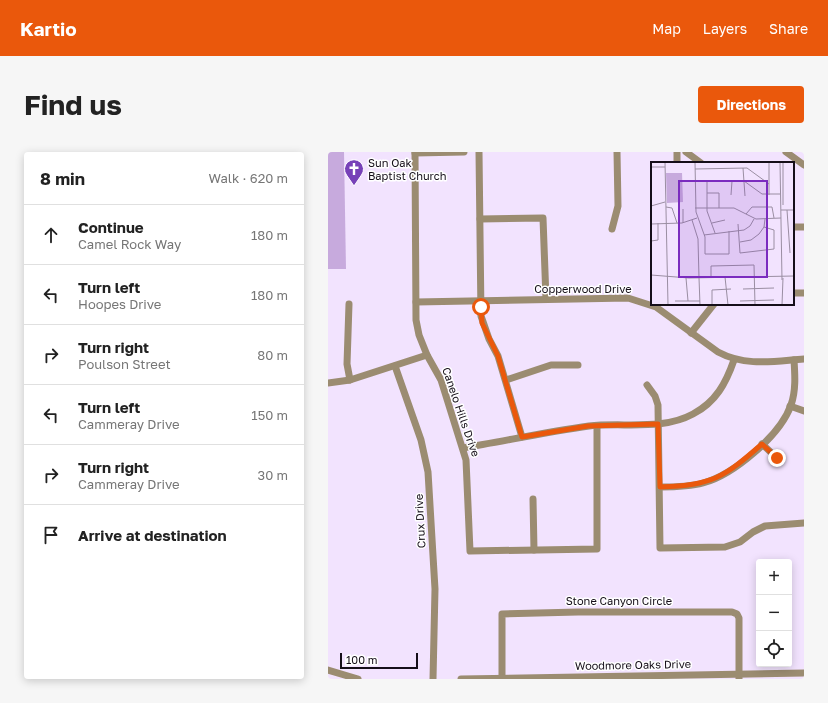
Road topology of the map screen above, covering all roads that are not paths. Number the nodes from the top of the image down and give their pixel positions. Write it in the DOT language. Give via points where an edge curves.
graph roads {
  1 [pos="415,152"];
  2 [pos="464,152"];
  3 [pos="479,152"];
  4 [pos="617,152"];
  5 [pos="686,152"];
  6 [pos="786,152"];
  7 [pos="700,162"];
  8 [pos="804,165"];
  9 [pos="480,219"];
  10 [pos="612,229"];
  11 [pos="804,293"];
  12 [pos="794,294"];
  13 [pos="546,299"];
  14 [pos="481,301"];
  15 [pos="416,302"];
  16 [pos="349,304"];
  17 [pos="713,305"];
  18 [pos="691,333"];
  19 [pos="427,355"];
  20 [pos="804,359"];
  21 [pos="734,360"];
  22 [pos="794,360"];
  23 [pos="578,365"];
  24 [pos="395,366"];
  25 [pos="350,380"];
  26 [pos="506,380"];
  27 [pos="328,383"];
  28 [pos="647,385"];
  29 [pos="790,406"];
  30 [pos="804,411"];
  31 [pos="658,424"];
  32 [pos="597,426"];
  33 [pos="522,437"];
  34 [pos="762,444"];
  35 [pos="463,448"];
  36 [pos="777,458"];
  37 [pos="660,487"];
  38 [pos="533,499"];
  39 [pos="804,523"];
  40 [pos="534,550"];
  41 [pos="328,670"];
  42 [pos="804,673"];
  43 [pos="739,677"];
  44 [pos="502,678"];
  45 [pos="575,678"];
  46 [pos="358,679"];
  47 [pos="434,679"];
  48 [pos="462,679"];
  1 -- 2 [label="street"];
  1 -- 15 [label="street, Canelo Hills Drive"];
  3 -- 9 [label="street"];
  4 -- 10 [label="street" via="618,206"];
  5 -- 7 [label="street"];
  6 -- 8 [label="street"];
  9 -- 13 [label="street" via="543,218"];
  9 -- 14 [label="street"];
  11 -- 12 [label="street"];
  13 -- 14 [label="street, Copperwood Drive"];
  13 -- 18 [label="street, Copperwood Drive" via="628,298 656,307"];
  14 -- 15 [label="street, Copperwood Drive"];
  14 -- 26 [label="street" via="482,323"];
  15 -- 19 [label="street, Canelo Hills Drive" via="419,335"];
  16 -- 25 [label="street" via="347,364"];
  17 -- 18 [label="street"];
  18 -- 21 [label="street, Copperwood Drive"];
  19 -- 24 [label="street"];
  19 -- 35 [label="street, Canelo Hills Drive" via="440,380"];
  20 -- 22 [label="street, Copperwood Drive"];
  21 -- 22 [label="street, Copperwood Drive" via="758,363"];
  21 -- 31 [label="street" via="723,387 707,405 686,417"];
  22 -- 29 [label="street" via="794,389"];
  23 -- 26 [label="street" via="551,366"];
  24 -- 25 [label="street"];
  24 -- 47 [label="street, Crux Drive" via="421,440 428,472 435,589"];
  25 -- 27 [label="street"];
  26 -- 33 [label="street"];
  28 -- 31 [label="street" via="655,396"];
  29 -- 30 [label="street"];
  29 -- 34 [label="street" via="781,423"];
  31 -- 32 [label="street"];
  31 -- 37 [label="street"];
  32 -- 33 [label="street"];
  32 -- 40 [label="street, Canelo Hills Drive" via="597,549"];
  33 -- 35 [label="street"];
  34 -- 36 [label="street"];
  34 -- 37 [label="street" via="736,466 716,478 695,485"];
  35 -- 40 [label="street, Canelo Hills Drive" via="467,469 470,551"];
  37 -- 39 [label="street" via="660,548 725,547 740,542 765,526"];
  38 -- 40 [label="street"];
  41 -- 46 [label="street"];
  42 -- 43 [label="street, Woodmore Oaks Drive"];
  43 -- 44 [label="street, Stone Canyon Circle" via="737,614 578,612 502,614"];
  43 -- 45 [label="street, Woodmore Oaks Drive"];
  44 -- 45 [label="street, Woodmore Oaks Drive"];
  44 -- 48 [label="street, Woodmore Oaks Drive"];
}
